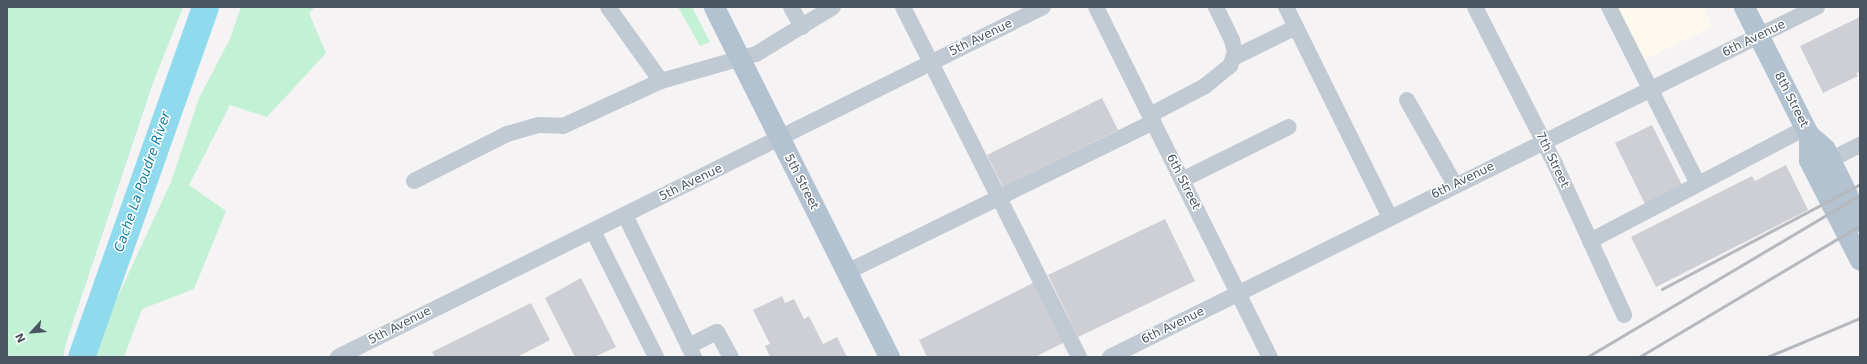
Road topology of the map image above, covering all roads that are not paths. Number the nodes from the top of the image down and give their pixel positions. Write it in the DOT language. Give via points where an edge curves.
graph roads {
  1 [pos="608,7"];
  2 [pos="714,7"];
  3 [pos="791,7"];
  4 [pos="833,7"];
  5 [pos="903,7"];
  6 [pos="1043,7"];
  7 [pos="1096,7"];
  8 [pos="1216,7"];
  9 [pos="1286,7"];
  10 [pos="1475,7"];
  11 [pos="1609,7"];
  12 [pos="1744,7"];
  13 [pos="1817,7"];
  14 [pos="802,27"];
  15 [pos="1296,27"];
  16 [pos="1759,36"];
  17 [pos="739,57"];
  18 [pos="1233,58"];
  19 [pos="931,63"];
  20 [pos="660,80"];
  21 [pos="1650,90"];
  22 [pos="1407,100"];
  23 [pos="1151,118"];
  24 [pos="1289,127"];
  25 [pos="1807,131"];
  26 [pos="780,140"];
  27 [pos="1543,142"];
  28 [pos="1860,145"];
  29 [pos="1830,160"];
  30 [pos="1182,180"];
  31 [pos="414,181"];
  32 [pos="1698,184"];
  33 [pos="1455,186"];
  34 [pos="999,198"];
  35 [pos="626,215"];
  36 [pos="1390,217"];
  37 [pos="1860,221"];
  38 [pos="593,231"];
  39 [pos="1590,241"];
  40 [pos="1860,260"];
  41 [pos="847,272"];
  42 [pos="1238,293"];
  43 [pos="1624,315"];
  44 [pos="691,352"];
  45 [pos="338,357"];
  46 [pos="656,357"];
  47 [pos="731,357"];
  48 [pos="889,357"];
  49 [pos="1079,357"];
  50 [pos="1110,357"];
  51 [pos="1270,357"];
  1 -- 20 [label="street"];
  2 -- 17 [label="main road, 5th Street"];
  3 -- 14 [label="street"];
  4 -- 14 [label="street"];
  5 -- 19 [label="street"];
  6 -- 19 [label="street, 5th Avenue"];
  7 -- 23 [label="street, 6th Street"];
  8 -- 18 [label="street" via="1232,40"];
  9 -- 15 [label="street"];
  10 -- 27 [label="street, 7th Street"];
  11 -- 21 [label="street"];
  12 -- 16 [label="main road, 8th Street"];
  13 -- 16 [label="street, 6th Avenue"];
  14 -- 17 [label="street" via="756,54"];
  15 -- 18 [label="street"];
  15 -- 36 [label="street"];
  16 -- 21 [label="street, 6th Avenue"];
  16 -- 25 [label="main road, 8th Street"];
  17 -- 20 [label="street"];
  17 -- 26 [label="main road, 5th Street"];
  18 -- 23 [label="street" via="1223,74"];
  19 -- 26 [label="street, 5th Avenue"];
  19 -- 34 [label="street"];
  20 -- 31 [label="street" via="563,126 539,125 508,134"];
  21 -- 27 [label="street, 6th Avenue"];
  21 -- 32 [label="street"];
  22 -- 33 [label="street"];
  23 -- 30 [label="street, 6th Street"];
  23 -- 34 [label="street"];
  24 -- 30 [label="street"];
  25 -- 29 [label="main road" via="1825,149"];
  25 -- 32 [label="street"];
  25 -- 40 [label="main road, 8th Street" via="1809,160"];
  26 -- 35 [label="street, 5th Avenue"];
  26 -- 41 [label="main road, 5th Street"];
  27 -- 33 [label="street, 6th Avenue"];
  27 -- 39 [label="street, 7th Street"];
  28 -- 29 [label="street"];
  29 -- 37 [label="main road"];
  30 -- 42 [label="street, 6th Street"];
  32 -- 39 [label="street"];
  33 -- 36 [label="street, 6th Avenue"];
  34 -- 41 [label="street"];
  34 -- 49 [label="street"];
  35 -- 38 [label="street, 5th Avenue"];
  35 -- 44 [label="street"];
  36 -- 42 [label="street, 6th Avenue"];
  38 -- 45 [label="street, 5th Avenue"];
  38 -- 46 [label="street"];
  39 -- 43 [label="street, 7th Street"];
  41 -- 48 [label="main road, 5th Street"];
  42 -- 50 [label="street, 6th Avenue"];
  42 -- 51 [label="street, 6th Street"];
  44 -- 47 [label="street" via="717,332"];
}
